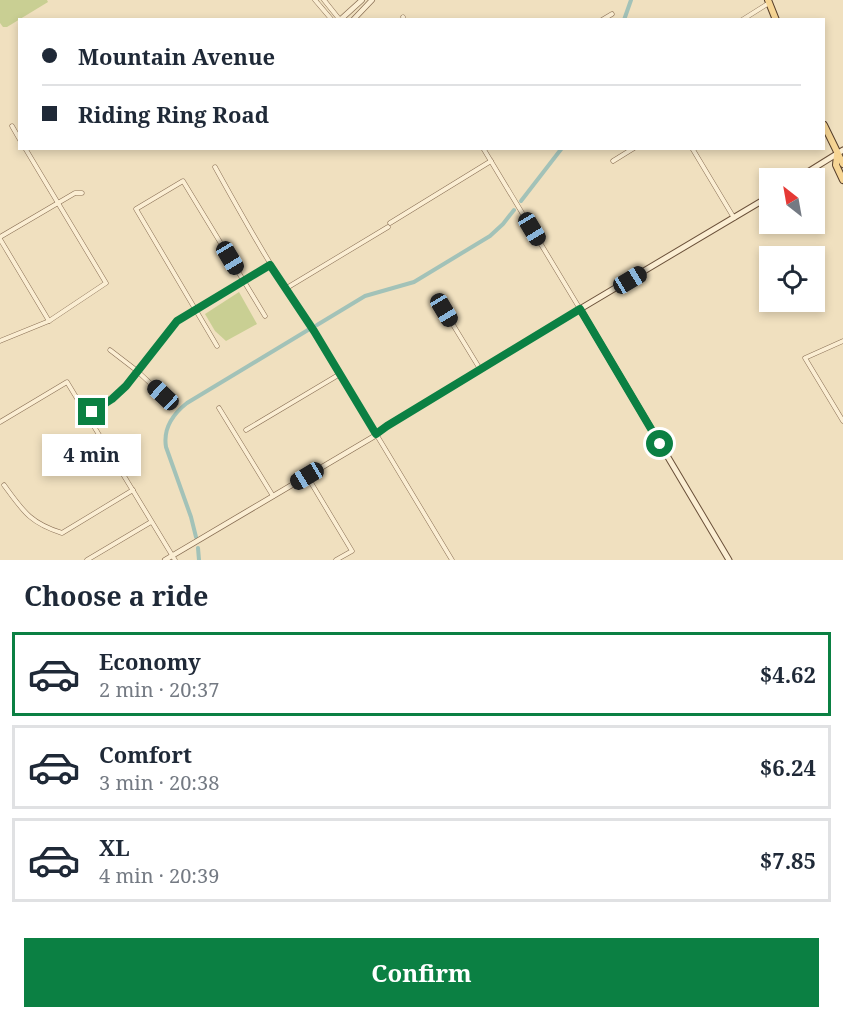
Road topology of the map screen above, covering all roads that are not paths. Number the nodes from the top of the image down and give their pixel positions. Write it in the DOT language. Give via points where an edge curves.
graph roads {
  1 [pos="315,0"];
  2 [pos="324,0"];
  3 [pos="362,0"];
  4 [pos="372,0"];
  5 [pos="768,1"];
  6 [pos="612,14"];
  7 [pos="330,18"];
  8 [pos="339,18"];
  9 [pos="341,18"];
  10 [pos="355,18"];
  11 [pos="605,18"];
  12 [pos="745,18"];
  13 [pos="775,18"];
  14 [pos="12,126"];
  15 [pos="825,127"];
  16 [pos="18,136"];
  17 [pos="26,150"];
  18 [pos="484,150"];
  19 [pos="631,150"];
  20 [pos="693,150"];
  21 [pos="843,150"];
  22 [pos="837,155"];
  23 [pos="491,161"];
  24 [pos="613,161"];
  25 [pos="843,164"];
  26 [pos="215,167"];
  27 [pos="815,168"];
  28 [pos="843,180"];
  29 [pos="82,193"];
  30 [pos="58,203"];
  31 [pos="759,203"];
  32 [pos="734,218"];
  33 [pos="0,238"];
  34 [pos="270,265"];
  35 [pos="244,282"];
  36 [pos="285,289"];
  37 [pos="580,309"];
  38 [pos="196,310"];
  39 [pos="444,310"];
  40 [pos="265,316"];
  41 [pos="49,321"];
  42 [pos="0,341"];
  43 [pos="843,341"];
  44 [pos="217,346"];
  45 [pos="110,350"];
  46 [pos="480,369"];
  47 [pos="136,370"];
  48 [pos="340,374"];
  49 [pos="163,395"];
  50 [pos="219,408"];
  51 [pos="87,415"];
  52 [pos="0,422"];
  53 [pos="843,422"];
  54 [pos="246,430"];
  55 [pos="376,434"];
  56 [pos="307,476"];
  57 [pos="4,485"];
  58 [pos="133,490"];
  59 [pos="273,496"];
  60 [pos="151,522"];
  61 [pos="174,558"];
  62 [pos="87,560"];
  63 [pos="165,560"];
  64 [pos="336,560"];
  65 [pos="452,560"];
  66 [pos="729,560"];
  1 -- 7 [label="street"];
  2 -- 8 [label="street"];
  3 -- 9 [label="street"];
  4 -- 10 [label="street"];
  5 -- 12 [label="street"];
  5 -- 13 [label="main road"];
  6 -- 11 [label="street"];
  14 -- 16 [label="street"];
  15 -- 22 [label="main road"];
  17 -- 30 [label="street"];
  18 -- 23 [label="street"];
  19 -- 24 [label="street"];
  20 -- 32 [label="street"];
  21 -- 22 [label="main road"];
  22 -- 25 [label="main road"];
  22 -- 27 [label="main road"];
  22 -- 28 [label="main road" via="836,165"];
  23 -- 36 [label="street"];
  23 -- 37 [label="street"];
  26 -- 34 [label="street"];
  29 -- 30 [label="street"];
  30 -- 33 [label="street"];
  30 -- 41 [label="street" via="106,283"];
  31 -- 32 [label="main road"];
  32 -- 37 [label="main road"];
  33 -- 41 [label="street"];
  34 -- 35 [label="street"];
  34 -- 36 [label="street"];
  35 -- 38 [label="street"];
  35 -- 38 [label="street" via="183,181 136,209"];
  35 -- 40 [label="street"];
  36 -- 48 [label="street"];
  37 -- 46 [label="street"];
  37 -- 66 [label="main road"];
  38 -- 44 [label="street"];
  38 -- 47 [label="street" via="177,321"];
  39 -- 46 [label="street"];
  41 -- 42 [label="street"];
  43 -- 53 [label="street" via="805,358"];
  45 -- 47 [label="street"];
  46 -- 55 [label="street"];
  47 -- 49 [label="street"];
  47 -- 51 [label="street" via="112,399"];
  48 -- 54 [label="street"];
  48 -- 55 [label="street"];
  50 -- 59 [label="street"];
  51 -- 52 [label="street" via="67,382"];
  51 -- 58 [label="street"];
  55 -- 56 [label="street"];
  55 -- 65 [label="street"];
  56 -- 59 [label="street"];
  56 -- 64 [label="street" via="352,551"];
  57 -- 58 [label="street" via="32,520 62,533"];
  58 -- 60 [label="street"];
  59 -- 61 [label="street"];
  60 -- 61 [label="street"];
  60 -- 62 [label="street"];
  61 -- 63 [label="street"];
}
